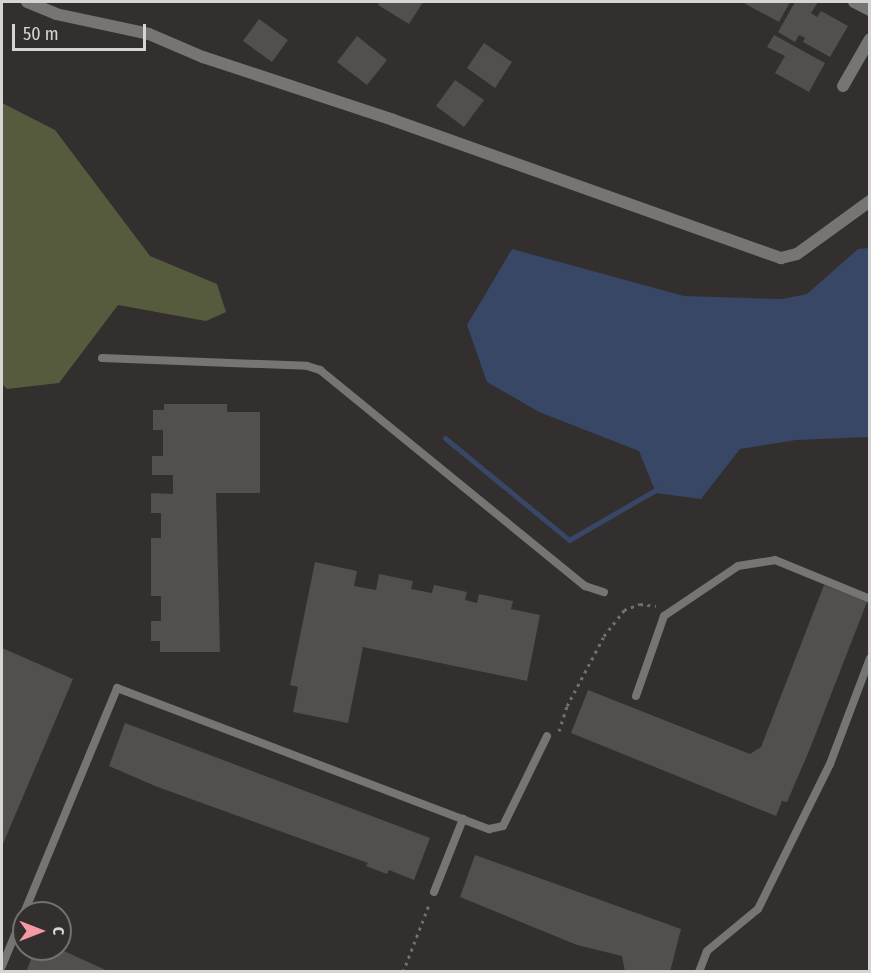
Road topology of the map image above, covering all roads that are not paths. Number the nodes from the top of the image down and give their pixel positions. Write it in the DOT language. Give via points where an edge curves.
graph roads {
  1 [pos="27,2"];
  2 [pos="854,2"];
  3 [pos="870,10"];
  4 [pos="870,39"];
  5 [pos="843,86"];
  6 [pos="870,201"];
  7 [pos="102,358"];
  8 [pos="604,592"];
  9 [pos="870,599"];
  10 [pos="870,658"];
  11 [pos="636,696"];
  12 [pos="547,736"];
  13 [pos="464,819"];
  14 [pos="434,892"];
  15 [pos="2,966"];
  16 [pos="699,972"];
  1 -- 6 [label="street" via="56,14 149,34 203,57 781,258 797,254"];
  2 -- 3 [label="street"];
  4 -- 5 [label="street"];
  7 -- 8 [label="lane" via="307,366 320,370 585,586"];
  9 -- 11 [label="lane" via="775,560 738,566 664,616"];
  10 -- 16 [label="lane" via="830,764 758,909 707,951"];
  12 -- 13 [label="lane" via="503,826 489,829"];
  13 -- 14 [label="lane"];
  13 -- 15 [label="lane" via="117,688"];
}
